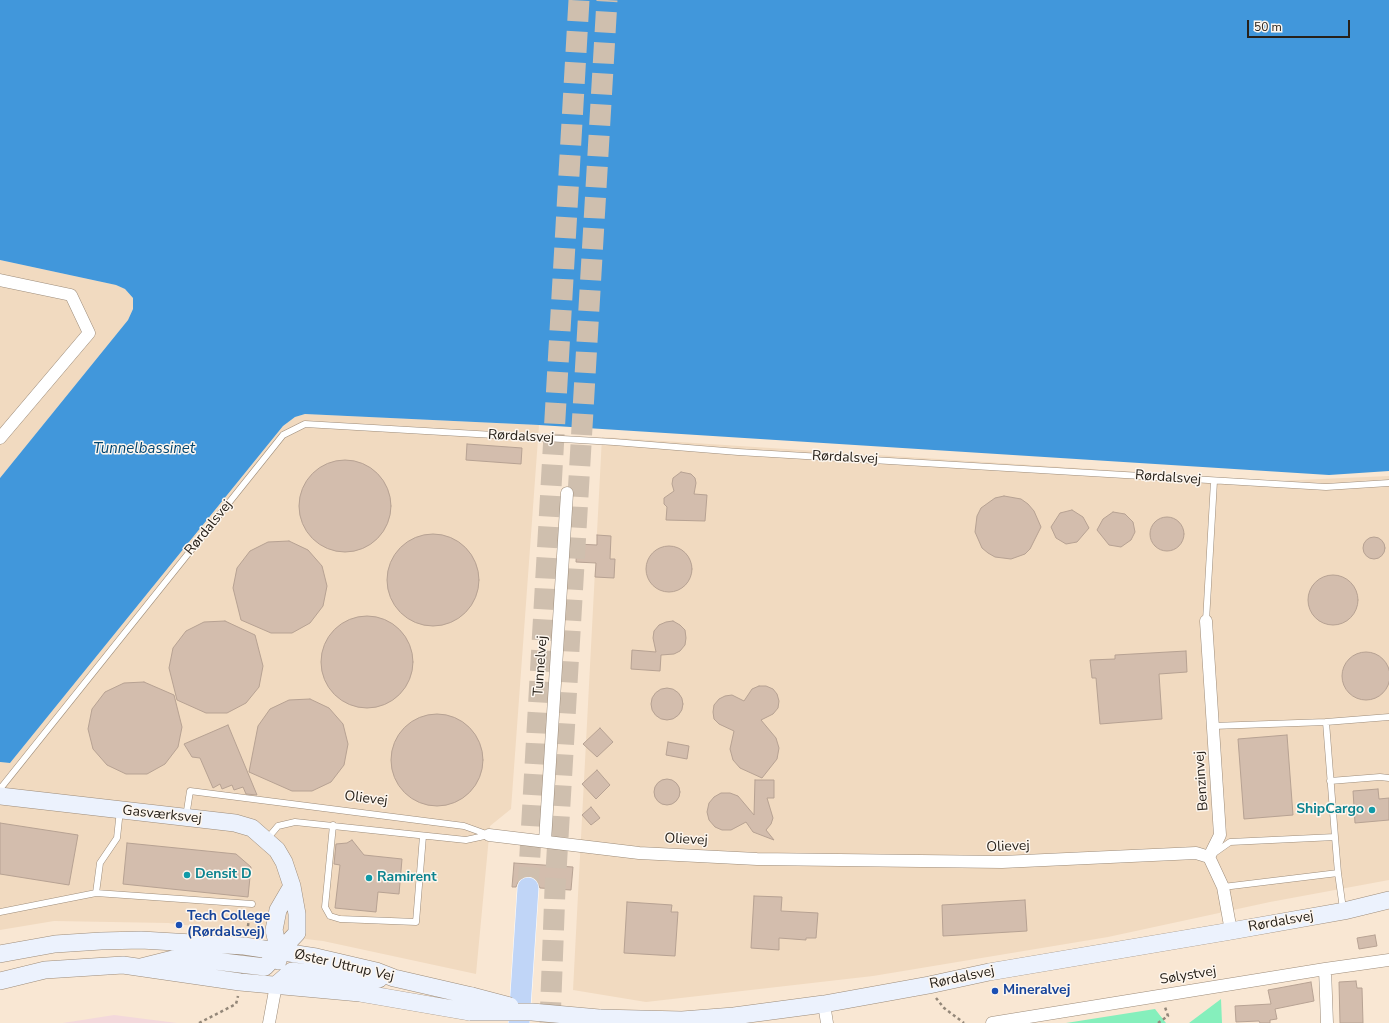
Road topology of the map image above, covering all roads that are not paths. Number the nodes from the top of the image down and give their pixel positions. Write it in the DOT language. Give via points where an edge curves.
graph roads {
  1 [pos="0,280"];
  2 [pos="0,438"];
  3 [pos="1214,481"];
  4 [pos="1389,483"];
  5 [pos="567,493"];
  6 [pos="1206,621"];
  7 [pos="1389,717"];
  8 [pos="1326,722"];
  9 [pos="1213,726"];
  10 [pos="1389,778"];
  11 [pos="1330,781"];
  12 [pos="0,788"];
  13 [pos="0,796"];
  14 [pos="120,810"];
  15 [pos="186,817"];
  16 [pos="333,825"];
  17 [pos="489,835"];
  18 [pos="423,836"];
  19 [pos="1335,837"];
  20 [pos="267,839"];
  21 [pos="545,841"];
  22 [pos="1209,857"];
  23 [pos="1338,873"];
  24 [pos="1223,887"];
  25 [pos="528,888"];
  26 [pos="96,893"];
  27 [pos="1389,900"];
  28 [pos="252,904"];
  29 [pos="1344,911"];
  30 [pos="0,912"];
  31 [pos="1231,931"];
  32 [pos="279,952"];
  33 [pos="0,954"];
  34 [pos="1389,960"];
  35 [pos="141,967"];
  36 [pos="1325,969"];
  37 [pos="394,978"];
  38 [pos="0,981"];
  39 [pos="276,985"];
  40 [pos="471,1004"];
  41 [pos="824,1004"];
  42 [pos="525,1017"];
  43 [pos="269,1023"];
  44 [pos="826,1023"];
  45 [pos="995,1023"];
  46 [pos="1327,1023"];
  1 -- 2 [label="street" via="72,295 88,333"];
  3 -- 4 [label="lane, Rørdalsvej" via="1326,487"];
  3 -- 6 [label="lane, Rørdalsvej"];
  3 -- 12 [label="lane, Rørdalsvej" via="305,424 283,435"];
  5 -- 21 [label="street, Tunnelvej"];
  6 -- 9 [label="street, Benzinvej"];
  7 -- 8 [label="lane"];
  8 -- 9 [label="lane"];
  8 -- 11 [label="lane"];
  9 -- 22 [label="street, Benzinvej" via="1220,835"];
  10 -- 11 [label="lane"];
  11 -- 19 [label="lane"];
  13 -- 14 [label="street, Gasværksvej"];
  14 -- 15 [label="street, Gasværksvej"];
  14 -- 26 [label="lane" via="118,838 100,863"];
  15 -- 17 [label="lane, Olievej" via="190,791 464,826"];
  15 -- 20 [label="street, Gasværksvej" via="235,823 252,828"];
  16 -- 18 [label="lane"];
  16 -- 18 [label="lane" via="325,907 330,916 340,919 416,922"];
  16 -- 20 [label="lane" via="295,822 278,826"];
  17 -- 18 [label="lane" via="466,840"];
  17 -- 21 [label="street, Olievej"];
  19 -- 22 [label="lane" via="1230,842"];
  19 -- 23 [label="lane"];
  20 -- 32 [label="street, Gasværksvej" via="284,862 297,914 297,933"];
  21 -- 22 [label="street, Olievej" via="640,853 773,859 1002,862 1196,853"];
  22 -- 24 [label="street"];
  23 -- 24 [label="lane"];
  23 -- 29 [label="lane"];
  24 -- 31 [label="street"];
  25 -- 42 [label="highway"];
  26 -- 28 [label="lane"];
  26 -- 30 [label="lane"];
  27 -- 29 [label="street, Rørdalsvej"];
  29 -- 31 [label="street, Rørdalsvej"];
  31 -- 41 [label="street, Rørdalsvej" via="989,972"];
  32 -- 33 [label="street, Øster Uttrup Vej" via="244,946 142,940 55,944"];
  32 -- 35 [label="street, Gasværksvej" via="265,967 181,957"];
  32 -- 37 [label="street, Øster Uttrup Vej" via="316,957 376,971"];
  32 -- 39 [label="street"];
  34 -- 36 [label="street, Sølystvej"];
  35 -- 38 [label="street, Øster Uttrup Vej" via="124,965 45,970"];
  35 -- 39 [label="street, Øster Uttrup Vej"];
  36 -- 45 [label="street, Sølystvej"];
  36 -- 46 [label="street"];
  37 -- 39 [label="street" via="369,981 292,971"];
  37 -- 40 [label="street, Øster Uttrup Vej"];
  39 -- 40 [label="street, Øster Uttrup Vej"];
  39 -- 43 [label="street"];
  40 -- 42 [label="street, Rørdalsvej, bridge"];
  41 -- 42 [label="street, Rørdalsvej, bridge" via="682,1020"];
  41 -- 44 [label="street"];
}
